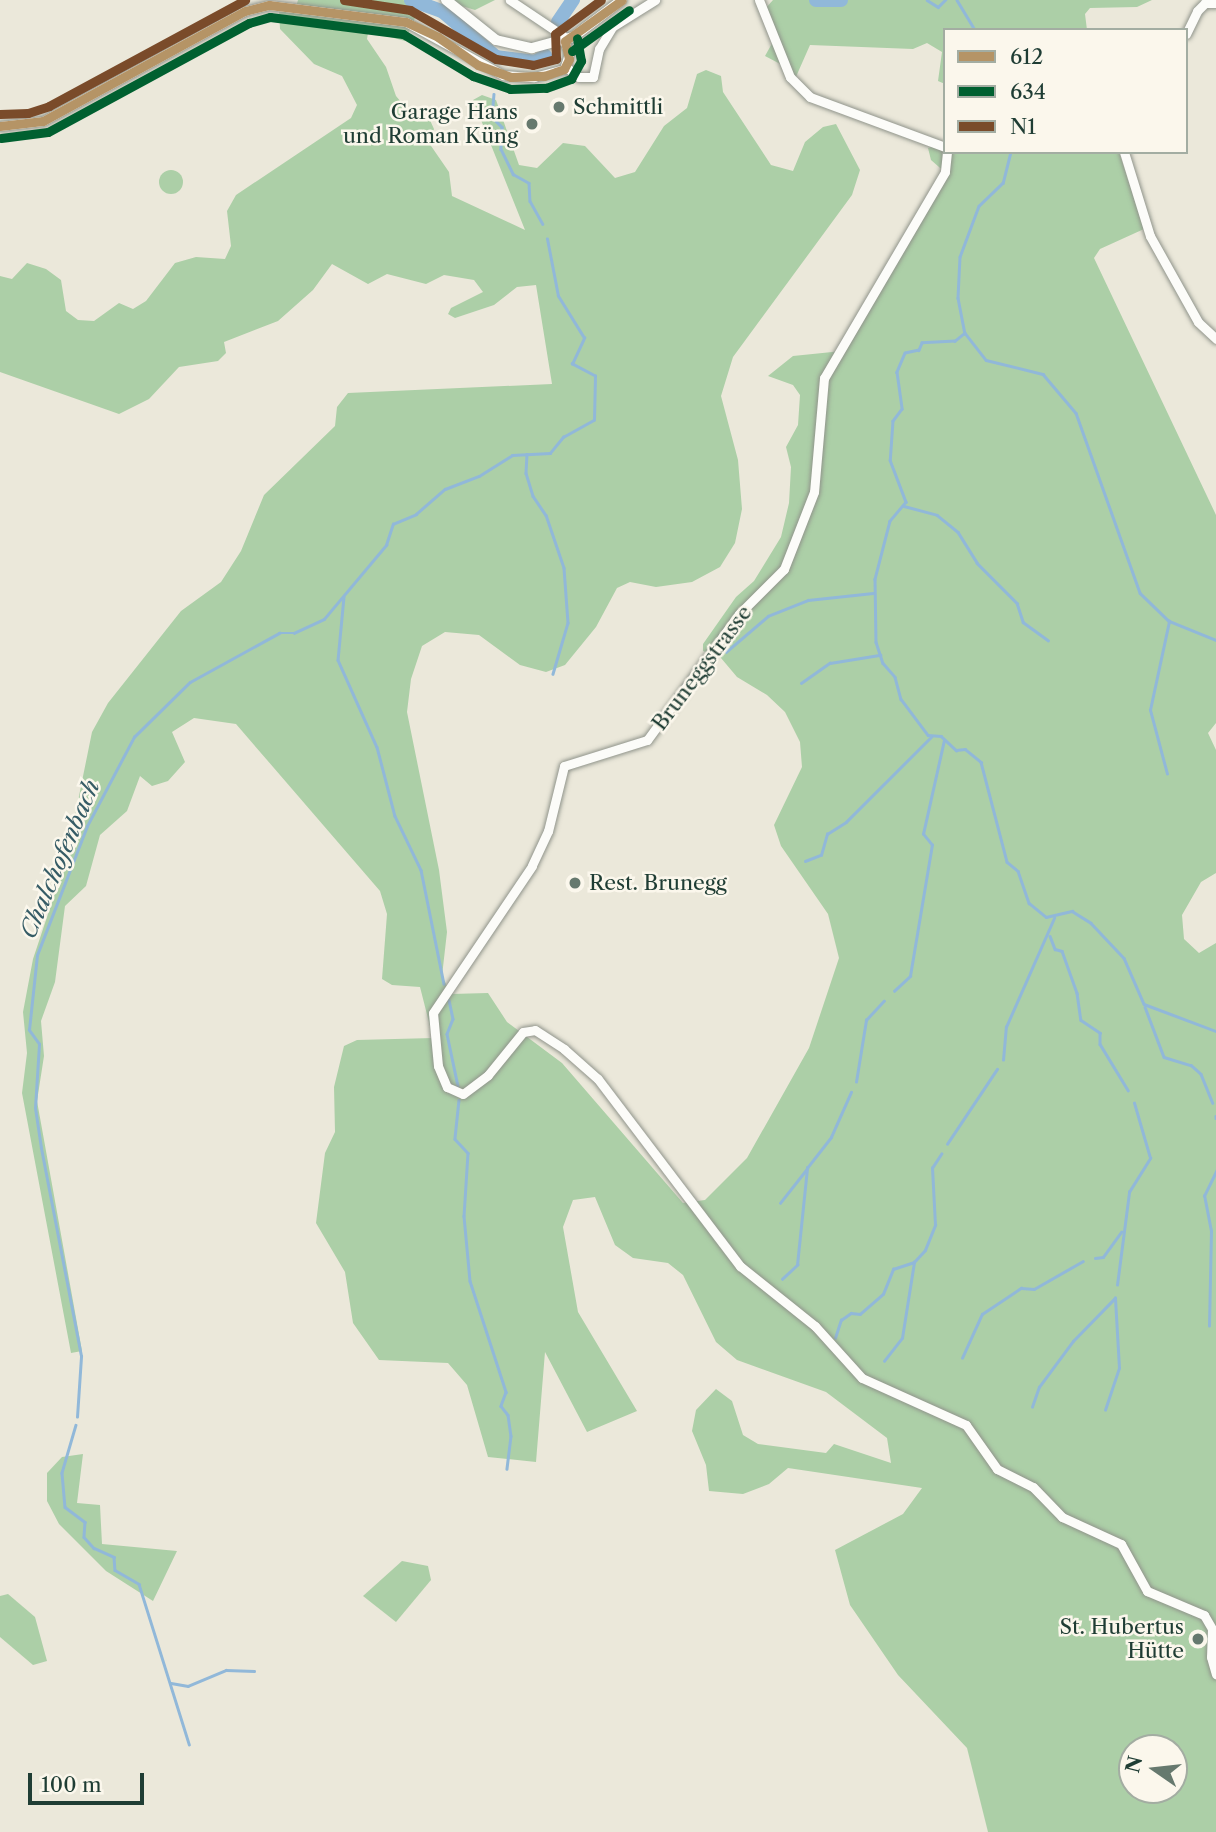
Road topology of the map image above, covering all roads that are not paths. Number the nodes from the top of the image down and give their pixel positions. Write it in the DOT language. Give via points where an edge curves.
graph roads {
  1 [pos="446,0"];
  2 [pos="510,0"];
  3 [pos="622,0"];
  4 [pos="655,0"];
  5 [pos="759,0"];
  6 [pos="1216,4"];
  7 [pos="1188,30"];
  8 [pos="565,41"];
  9 [pos="566,66"];
  10 [pos="0,125"];
  11 [pos="943,146"];
  12 [pos="947,154"];
  13 [pos="1125,154"];
  14 [pos="1216,339"];
  15 [pos="1216,1674"];
  1 -- 8 [label="main road" via="496,40 532,48"];
  2 -- 8 [label="street" via="552,26"];
  3 -- 8 [label="main road"];
  4 -- 9 [label="street" via="612,27 599,49 593,77 579,77"];
  5 -- 11 [label="street" via="790,77 810,97"];
  6 -- 7 [label="street" via="1205,4"];
  8 -- 9 [label="street"];
  9 -- 10 [label="street" via="544,76 511,77 478,65 414,24 281,4 245,11 43,121"];
  12 -- 15 [label="street, Bruneggstrasse" via="945,172 824,378 814,492 784,569 739,614 647,740 564,766 548,831 532,866 433,1013 438,1066 453,1092 474,1089 523,1032 535,1030 564,1049 598,1079 740,1266 815,1326 862,1378 966,1425 992,1465 1033,1486 1062,1517 1121,1544 1147,1591 1203,1615 1212,1629"];
  13 -- 14 [label="street" via="1150,236 1198,322"];
}
